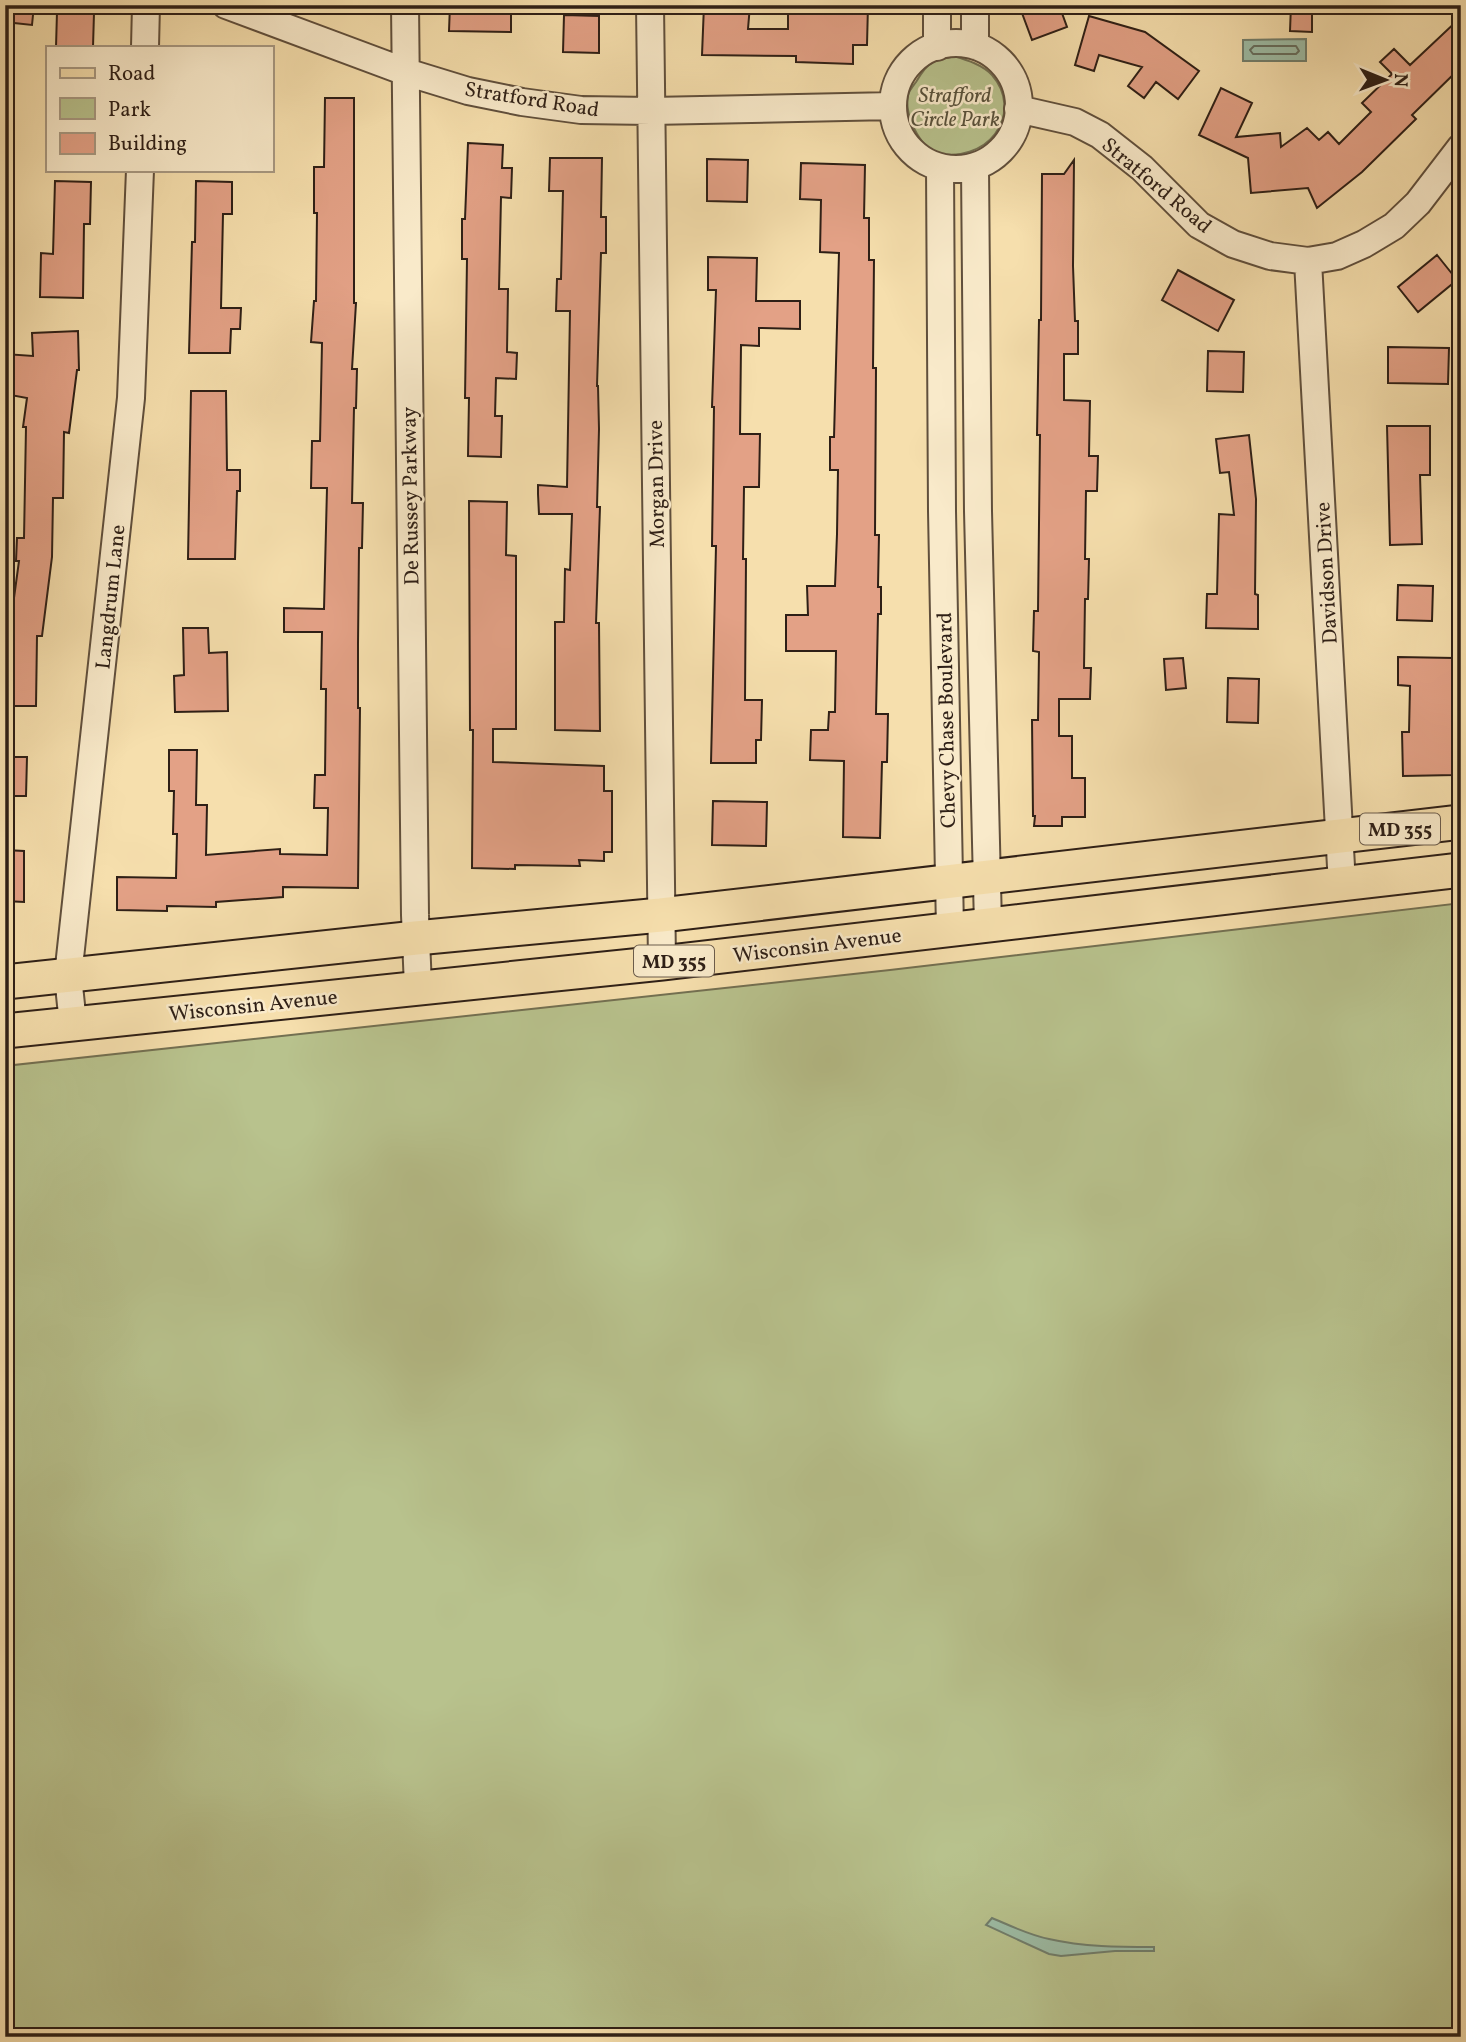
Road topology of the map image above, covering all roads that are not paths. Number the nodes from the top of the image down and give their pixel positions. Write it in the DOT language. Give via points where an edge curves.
graph roads {
  1 [pos="146,5"];
  2 [pos="226,5"];
  3 [pos="405,5"];
  4 [pos="650,5"];
  5 [pos="937,5"];
  6 [pos="975,5"];
  7 [pos="145,46"];
  8 [pos="975,46"];
  9 [pos="937,47"];
  10 [pos="406,72"];
  11 [pos="893,106"];
  12 [pos="1018,109"];
  13 [pos="651,111"];
  14 [pos="1461,147"];
  15 [pos="940,167"];
  16 [pos="975,167"];
  17 [pos="140,172"];
  18 [pos="1308,261"];
  19 [pos="942,511"];
  20 [pos="978,511"];
  21 [pos="1461,822"];
  22 [pos="1340,837"];
  23 [pos="1461,870"];
  24 [pos="987,876"];
  25 [pos="949,880"];
  26 [pos="1342,885"];
  27 [pos="661,915"];
  28 [pos="988,925"];
  29 [pos="950,929"];
  30 [pos="416,939"];
  31 [pos="662,963"];
  32 [pos="68,976"];
  33 [pos="5,982"];
  34 [pos="418,987"];
  35 [pos="73,1024"];
  36 [pos="5,1031"];
  1 -- 7 [label="street"];
  2 -- 10 [label="street, Stratford Road"];
  3 -- 10 [label="street, De Russey Parkway"];
  4 -- 13 [label="street, Morgan Drive"];
  5 -- 9 [label="street"];
  6 -- 8 [label="street"];
  8 -- 9 [label="street"];
  8 -- 12 [label="street" via="1008,69 1016,86"];
  9 -- 11 [label="street" via="908,66 897,85"];
  10 -- 13 [label="street, Stratford Road" via="522,102 581,110"];
  10 -- 30 [label="street, De Russey Parkway"];
  11 -- 13 [label="street, Stratford Road"];
  11 -- 15 [label="street" via="895,122 911,150"];
  12 -- 16 [label="street" via="1012,136 989,160"];
  12 -- 18 [label="street, Stratford Road" via="1075,122 1100,135 1142,168 1199,225 1233,244 1270,256"];
  13 -- 27 [label="street, Morgan Drive"];
  14 -- 18 [label="street, Stratford Road" via="1394,226 1337,256"];
  15 -- 16 [label="street"];
  15 -- 19 [label="street, Chevy Chase Boulevard"];
  16 -- 20 [label="street, Chevy Chase Boulevard"];
  17 -- 32 [label="street, Langdrum Lane" via="131,398"];
  18 -- 22 [label="street, Davidson Drive"];
  19 -- 20 [label="street"];
  19 -- 25 [label="street, Chevy Chase Boulevard"];
  20 -- 24 [label="street, Chevy Chase Boulevard"];
  21 -- 22 [label="main road, MD 355"];
  22 -- 24 [label="main road, MD 355"];
  22 -- 26 [label="street, Davidson Drive"];
  23 -- 26 [label="main road, Wisconsin Avenue / MD 355"];
  24 -- 25 [label="main road, MD 355"];
  24 -- 28 [label="street, Chevy Chase Boulevard"];
  25 -- 27 [label="main road, MD 355"];
  25 -- 29 [label="street, Chevy Chase Boulevard"];
  26 -- 28 [label="main road, Wisconsin Avenue / MD 355"];
  27 -- 30 [label="main road, MD 355"];
  27 -- 31 [label="street, Morgan Drive"];
  28 -- 29 [label="main road, Wisconsin Avenue / MD 355"];
  29 -- 31 [label="main road, Wisconsin Avenue / MD 355"];
  30 -- 32 [label="main road, MD 355"];
  30 -- 34 [label="street, De Russey Parkway"];
  31 -- 34 [label="main road, Wisconsin Avenue / MD 355"];
  32 -- 33 [label="main road, MD 355"];
  32 -- 35 [label="street, Langdrum Lane"];
  34 -- 35 [label="main road, Wisconsin Avenue / MD 355"];
  35 -- 36 [label="main road, Wisconsin Avenue / MD 355"];
}
